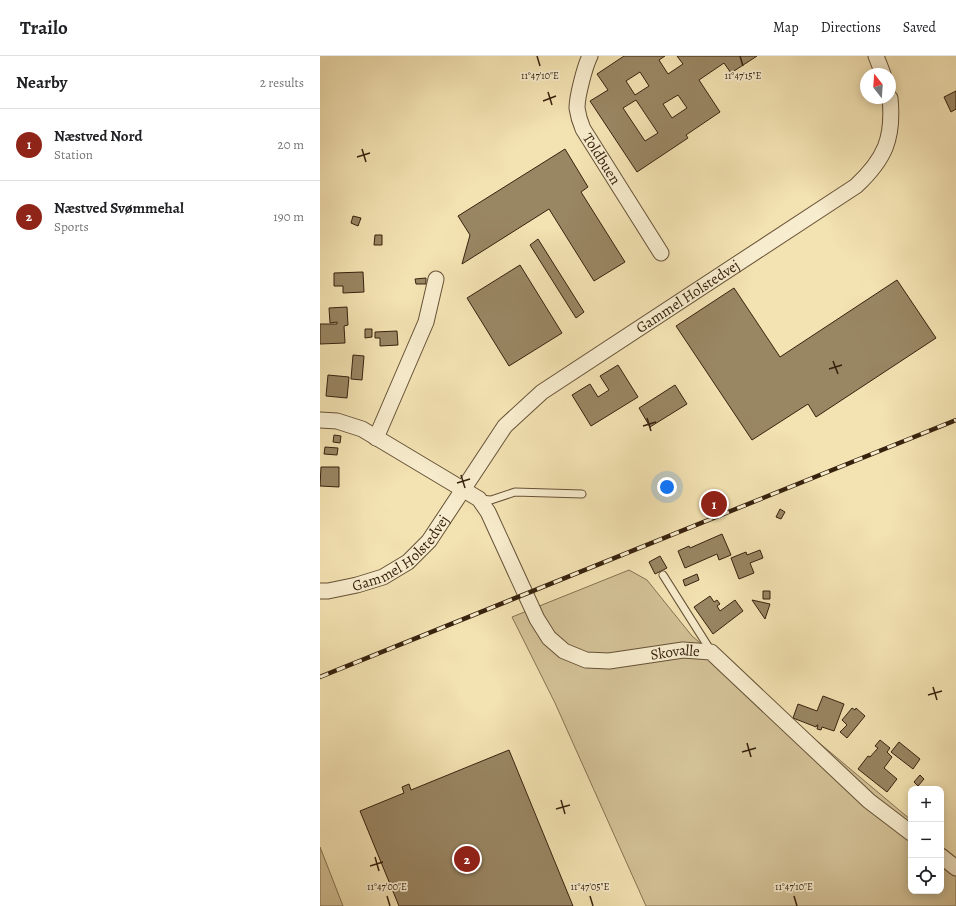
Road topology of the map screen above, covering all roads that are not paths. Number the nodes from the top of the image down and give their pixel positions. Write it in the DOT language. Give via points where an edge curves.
graph roads {
  1 [pos="590,56"];
  2 [pos="876,56"];
  3 [pos="881,68"];
  4 [pos="890,104"];
  5 [pos="661,253"];
  6 [pos="436,279"];
  7 [pos="320,420"];
  8 [pos="376,438"];
  9 [pos="464,490"];
  10 [pos="582,494"];
  11 [pos="479,499"];
  12 [pos="662,575"];
  13 [pos="320,591"];
  14 [pos="711,652"];
  15 [pos="908,831"];
  16 [pos="944,858"];
  17 [pos="956,868"];
  1 -- 5 [label="street, Toldbuen" via="577,106 579,117 583,128"];
  2 -- 3 [label="street"];
  4 -- 9 [label="street, Gammel Holstedvej" via="891,129 880,160 856,186 542,392 505,426"];
  6 -- 8 [label="street" via="426,322"];
  7 -- 8 [label="street" via="337,421 362,429"];
  8 -- 9 [label="street"];
  9 -- 11 [label="street, Skovalle"];
  9 -- 13 [label="street, Gammel Holstedvej" via="429,541 408,562 383,577 357,585"];
  10 -- 11 [label="lane" via="514,492 491,500"];
  11 -- 14 [label="street, Skovalle" via="488,512 537,619 549,638 564,651 586,660 609,661 683,650"];
  12 -- 14 [label="lane"];
  14 -- 15 [label="street, Skovalle" via="869,801"];
  16 -- 17 [label="street"];
}
